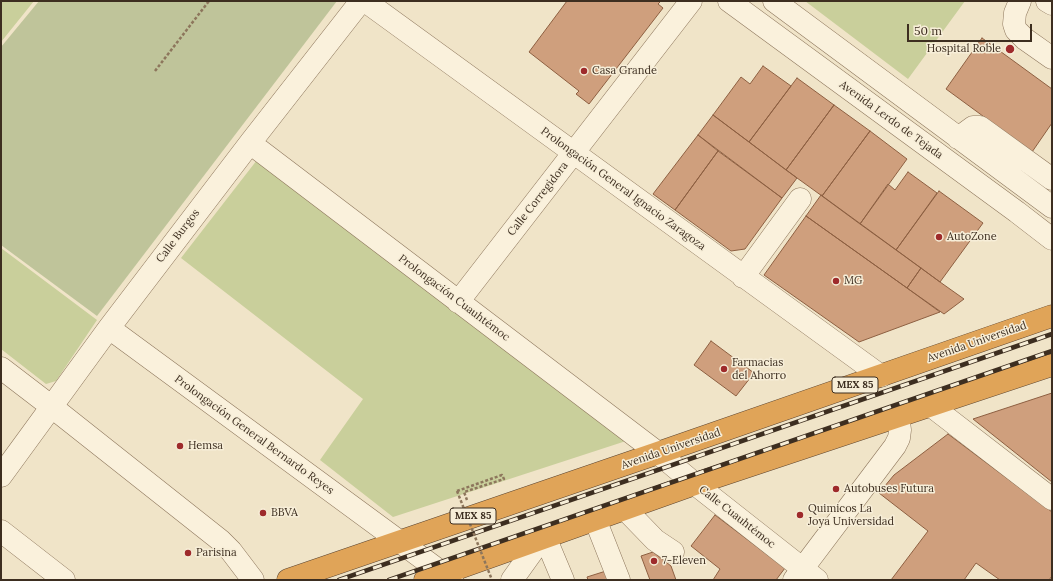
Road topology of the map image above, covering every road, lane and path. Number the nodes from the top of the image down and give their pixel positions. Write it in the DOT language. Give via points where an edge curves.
graph roads {
  1 [pos="209,1"];
  2 [pos="361,1"];
  3 [pos="365,1"];
  4 [pos="691,1"];
  5 [pos="729,1"];
  6 [pos="774,1"];
  7 [pos="1020,1"];
  8 [pos="1047,1"];
  9 [pos="1052,4"];
  10 [pos="1052,58"];
  11 [pos="155,71"];
  12 [pos="958,138"];
  13 [pos="250,143"];
  14 [pos="573,153"];
  15 [pos="1052,179"];
  16 [pos="800,199"];
  17 [pos="1052,207"];
  18 [pos="1052,239"];
  19 [pos="743,277"];
  20 [pos="458,302"];
  21 [pos="1052,316"];
  22 [pos="109,328"];
  23 [pos="1052,365"];
  24 [pos="1,368"];
  25 [pos="881,376"];
  26 [pos="930,405"];
  27 [pos="52,407"];
  28 [pos="898,415"];
  29 [pos="658,454"];
  30 [pos="1,476"];
  31 [pos="695,484"];
  32 [pos="464,492"];
  33 [pos="1052,499"];
  34 [pos="625,509"];
  35 [pos="595,519"];
  36 [pos="1,532"];
  37 [pos="543,538"];
  38 [pos="400,542"];
  39 [pos="673,552"];
  40 [pos="804,576"];
  41 [pos="440,578"];
  42 [pos="64,580"];
  43 [pos="253,580"];
  44 [pos="288,580"];
  45 [pos="492,580"];
  46 [pos="512,580"];
  47 [pos="562,580"];
  48 [pos="619,580"];
  1 -- 11 [label="path"];
  2 -- 13 [label="street, Calle Burgos"];
  3 -- 14 [label="street, Prolongación General Ignacio Zaragoza"];
  4 -- 14 [label="street, Calle Corregidora"];
  5 -- 18 [label="street, Avenida Lerdo de Tejada"];
  6 -- 12 [label="street"];
  7 -- 10 [label="street" via="1015,13 1016,30"];
  8 -- 9 [label="street"];
  12 -- 15 [label="street" via="973,127 980,127"];
  12 -- 17 [label="street"];
  13 -- 20 [label="street, Prolongación Cuauhtémoc"];
  13 -- 22 [label="street, Calle Burgos"];
  14 -- 19 [label="street, Prolongación General Ignacio Zaragoza"];
  14 -- 20 [label="street, Calle Corregidora"];
  16 -- 19 [label="street"];
  19 -- 25 [label="street, Prolongación General Ignacio Zaragoza"];
  20 -- 29 [label="street, Prolongación Cuauhtémoc"];
  21 -- 25 [label="highway, Avenida Universidad / MEX 85"];
  22 -- 27 [label="street, Calle Burgos"];
  22 -- 38 [label="street, Prolongación General Bernardo Reyes"];
  23 -- 26 [label="highway"];
  24 -- 27 [label="street"];
  25 -- 29 [label="highway, Avenida Universidad / MEX 85"];
  26 -- 28 [label="highway"];
  26 -- 33 [label="street"];
  27 -- 30 [label="street, Calle Burgos"];
  27 -- 43 [label="street" via="220,540"];
  28 -- 31 [label="highway"];
  28 -- 40 [label="street" via="899,438"];
  29 -- 31 [label="street, Calle Cuauhtémoc"];
  29 -- 38 [label="highway, Avenida Universidad / MEX 85"];
  31 -- 34 [label="highway"];
  31 -- 40 [label="street, Calle Cuauhtémoc"];
  32 -- 45 [label="path, bridge" via="504,479 502,475 457,491"];
  34 -- 35 [label="highway"];
  34 -- 39 [label="street" via="655,540"];
  35 -- 37 [label="highway"];
  35 -- 48 [label="street"];
  36 -- 42 [label="street"];
  37 -- 41 [label="highway"];
  37 -- 46 [label="street"];
  37 -- 47 [label="street"];
  38 -- 41 [label="street, Prolongación General Bernardo Reyes"];
  38 -- 44 [label="highway, Avenida Universidad / MEX 85"];
}
